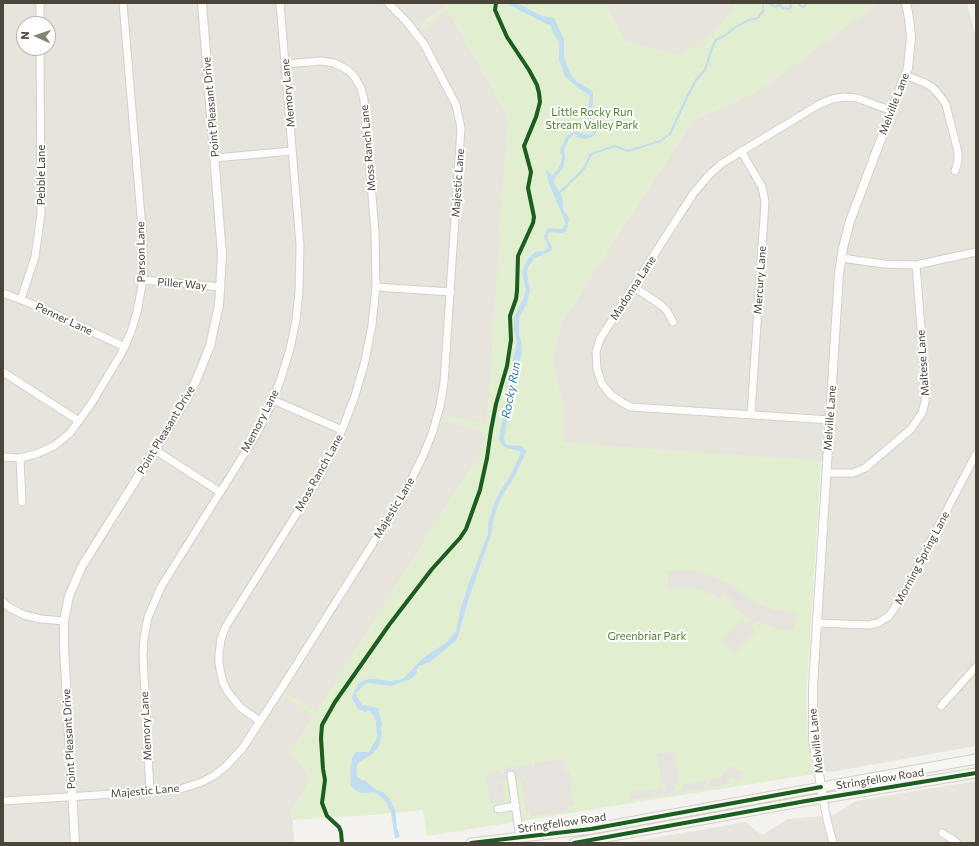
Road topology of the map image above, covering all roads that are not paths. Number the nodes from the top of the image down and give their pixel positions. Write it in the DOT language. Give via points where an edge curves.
graph roads {
  1 [pos="40,3"];
  2 [pos="123,3"];
  3 [pos="202,3"];
  4 [pos="280,3"];
  5 [pos="388,3"];
  6 [pos="906,3"];
  7 [pos="40,16"];
  8 [pos="40,56"];
  9 [pos="285,64"];
  10 [pos="905,75"];
  11 [pos="892,111"];
  12 [pos="292,150"];
  13 [pos="741,151"];
  14 [pos="215,158"];
  15 [pos="955,172"];
  16 [pos="976,252"];
  17 [pos="841,258"];
  18 [pos="916,266"];
  19 [pos="143,280"];
  20 [pos="221,287"];
  21 [pos="376,287"];
  22 [pos="634,287"];
  23 [pos="451,292"];
  24 [pos="3,293"];
  25 [pos="21,300"];
  26 [pos="673,322"];
  27 [pos="124,347"];
  28 [pos="3,372"];
  29 [pos="273,400"];
  30 [pos="751,415"];
  31 [pos="830,420"];
  32 [pos="80,421"];
  33 [pos="342,430"];
  34 [pos="155,450"];
  35 [pos="976,454"];
  36 [pos="3,457"];
  37 [pos="20,458"];
  38 [pos="827,473"];
  39 [pos="220,492"];
  40 [pos="22,502"];
  41 [pos="3,602"];
  42 [pos="64,621"];
  43 [pos="816,623"];
  44 [pos="976,667"];
  45 [pos="941,706"];
  46 [pos="260,721"];
  47 [pos="976,759"];
  48 [pos="976,773"];
  49 [pos="512,775"];
  50 [pos="821,787"];
  51 [pos="150,792"];
  52 [pos="72,797"];
  53 [pos="823,798"];
  54 [pos="3,801"];
  55 [pos="516,806"];
  56 [pos="498,809"];
  57 [pos="942,833"];
  58 [pos="520,838"];
  59 [pos="75,843"];
  60 [pos="471,843"];
  61 [pos="574,843"];
  62 [pos="833,843"];
  63 [pos="956,843"];
  1 -- 7 [label="street"];
  2 -- 19 [label="street, Parson Lane" via="143,240"];
  3 -- 14 [label="street, Point Pleasant Drive"];
  4 -- 9 [label="street, Memory Lane"];
  5 -- 23 [label="street, Majestic Lane" via="424,44 456,105 460,119 462,135"];
  6 -- 10 [label="street, Melville Lane" via="911,37 910,57"];
  8 -- 25 [label="street, Pebble Lane" via="41,214 35,257"];
  9 -- 12 [label="street, Memory Lane"];
  9 -- 21 [label="street, Moss Ranch Lane" via="321,61 334,63 348,70 361,88 375,231"];
  10 -- 11 [label="street, Melville Lane"];
  10 -- 15 [label="street" via="925,82 946,105 958,152"];
  11 -- 13 [label="street, Madonna Lane" via="857,98 832,99"];
  11 -- 17 [label="street, Melville Lane" via="850,221"];
  12 -- 14 [label="street"];
  12 -- 29 [label="street, Memory Lane" via="300,244 299,292 290,349"];
  13 -- 22 [label="street, Madonna Lane" via="721,164 702,183"];
  13 -- 30 [label="street, Mercury Lane" via="762,187 765,202"];
  14 -- 20 [label="street, Point Pleasant Drive" via="222,255"];
  16 -- 18 [label="street"];
  17 -- 18 [label="street"];
  17 -- 31 [label="street, Melville Lane"];
  18 -- 38 [label="street, Maltese Lane" via="926,390 922,413 911,428 865,468 853,473"];
  19 -- 20 [label="street, Piller Way"];
  19 -- 27 [label="street, Parson Lane" via="138,312"];
  20 -- 34 [label="street, Point Pleasant Drive" via="215,326 202,365 186,400"];
  21 -- 23 [label="street"];
  21 -- 33 [label="street, Moss Ranch Lane" via="365,361"];
  22 -- 26 [label="street" via="661,305"];
  22 -- 30 [label="street, Madonna Lane" via="597,347 598,374 611,395 623,404 641,408"];
  23 -- 46 [label="street, Majestic Lane" via="444,382 440,406 424,456 400,500"];
  24 -- 25 [label="street, Penner Lane"];
  25 -- 27 [label="street, Penner Lane"];
  27 -- 32 [label="street, Parson Lane"];
  28 -- 32 [label="street"];
  29 -- 33 [label="street"];
  29 -- 39 [label="street, Memory Lane" via="256,435"];
  30 -- 31 [label="street, Madonna Lane"];
  31 -- 38 [label="street, Melville Lane"];
  32 -- 37 [label="street, Parson Lane" via="54,446"];
  33 -- 46 [label="street, Moss Ranch Lane" via="319,478 226,626 221,639 219,664 228,692 237,704"];
  34 -- 39 [label="street"];
  34 -- 42 [label="street, Point Pleasant Drive" via="82,566 70,596"];
  35 -- 43 [label="street, Morning Spring Lane" via="900,600 889,616 869,626"];
  36 -- 37 [label="street, Parson Lane"];
  37 -- 40 [label="street"];
  38 -- 43 [label="street, Melville Lane"];
  39 -- 51 [label="street, Memory Lane" via="160,587 145,628 143,655"];
  41 -- 42 [label="street" via="24,615"];
  42 -- 52 [label="street, Point Pleasant Drive"];
  43 -- 50 [label="street, Melville Lane" via="812,723"];
  44 -- 45 [label="street"];
  46 -- 51 [label="street, Majestic Lane" via="237,756 215,775 186,788"];
  47 -- 50 [label="main road, Stringfellow Road"];
  48 -- 53 [label="main road, Stringfellow Road"];
  49 -- 55 [label="street"];
  50 -- 53 [label="street, Melville Lane"];
  50 -- 58 [label="main road, Stringfellow Road" via="591,829"];
  51 -- 52 [label="street, Majestic Lane"];
  52 -- 54 [label="street, Majestic Lane"];
  52 -- 59 [label="street, Point Pleasant Drive"];
  53 -- 61 [label="main road, Stringfellow Road"];
  53 -- 62 [label="street, Melville Lane"];
  55 -- 56 [label="street"];
  55 -- 58 [label="street"];
  57 -- 63 [label="street"];
  58 -- 60 [label="main road, Stringfellow Road"];
}
